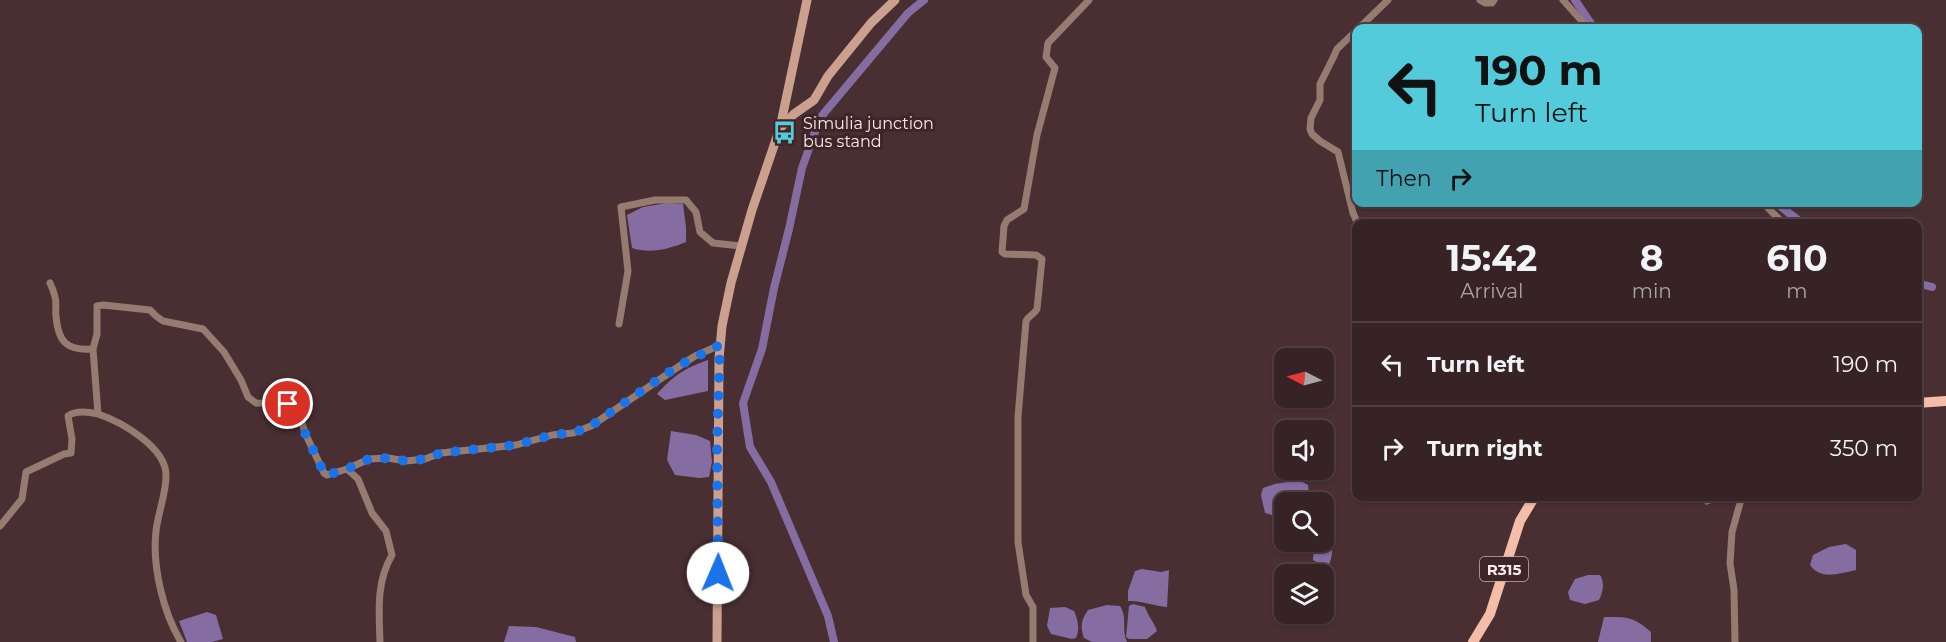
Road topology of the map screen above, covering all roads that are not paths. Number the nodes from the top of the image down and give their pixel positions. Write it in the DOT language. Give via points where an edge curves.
graph roads {
  1 [pos="807,0"];
  2 [pos="895,0"];
  3 [pos="1089,0"];
  4 [pos="1388,0"];
  5 [pos="1480,0"];
  6 [pos="1494,0"];
  7 [pos="1563,0"];
  8 [pos="1364,24"];
  9 [pos="1584,24"];
  10 [pos="1352,36"];
  11 [pos="780,128"];
  12 [pos="1767,207"];
  13 [pos="1356,219"];
  14 [pos="1779,219"];
  15 [pos="741,246"];
  16 [pos="50,283"];
  17 [pos="619,324"];
  18 [pos="720,345"];
  19 [pos="93,349"];
  20 [pos="1946,401"];
  21 [pos="1922,403"];
  22 [pos="98,414"];
  23 [pos="347,469"];
  24 [pos="1532,501"];
  25 [pos="1741,501"];
  26 [pos="0,526"];
  27 [pos="182,642"];
  28 [pos="380,642"];
  29 [pos="717,642"];
  30 [pos="1033,642"];
  31 [pos="1473,642"];
  32 [pos="1735,642"];
  1 -- 11 [label="street"];
  2 -- 11 [label="street" via="828,76 814,100"];
  3 -- 30 [label="street" via="1048,43 1046,57 1055,68 1037,135 1024,209 1004,226 1002,252 1042,259 1037,309 1026,321 1018,417 1018,542 1026,595 1033,607"];
  4 -- 8 [label="street"];
  5 -- 6 [label="street"];
  7 -- 9 [label="street"];
  10 -- 13 [label="street" via="1337,50 1320,84 1320,100 1310,129 1338,152"];
  11 -- 15 [label="street"];
  12 -- 14 [label="street"];
  15 -- 17 [label="street" via="713,243 700,232 696,212 686,200 655,200 621,207 628,271"];
  15 -- 18 [label="street"];
  16 -- 19 [label="street" via="56,298 59,335 66,345 79,350"];
  18 -- 23 [label="street" via="678,366 591,426 573,433 516,445 441,453 425,459 369,459"];
  18 -- 29 [label="street"];
  19 -- 22 [label="street"];
  19 -- 23 [label="street" via="97,306 150,309 163,321 203,329 224,352 248,398 256,403 288,404 299,413 324,473"];
  20 -- 21 [label="main road"];
  22 -- 26 [label="street" via="68,416 71,453 26,472 21,499"];
  22 -- 27 [label="street" via="134,432 165,464 156,532 157,573 171,625"];
  23 -- 28 [label="street" via="358,479 372,513 386,531 392,555 384,569 380,594"];
  24 -- 31 [label="main road, R315" via="1520,521 1490,614"];
  25 -- 32 [label="street" via="1732,532 1730,563"];
}
